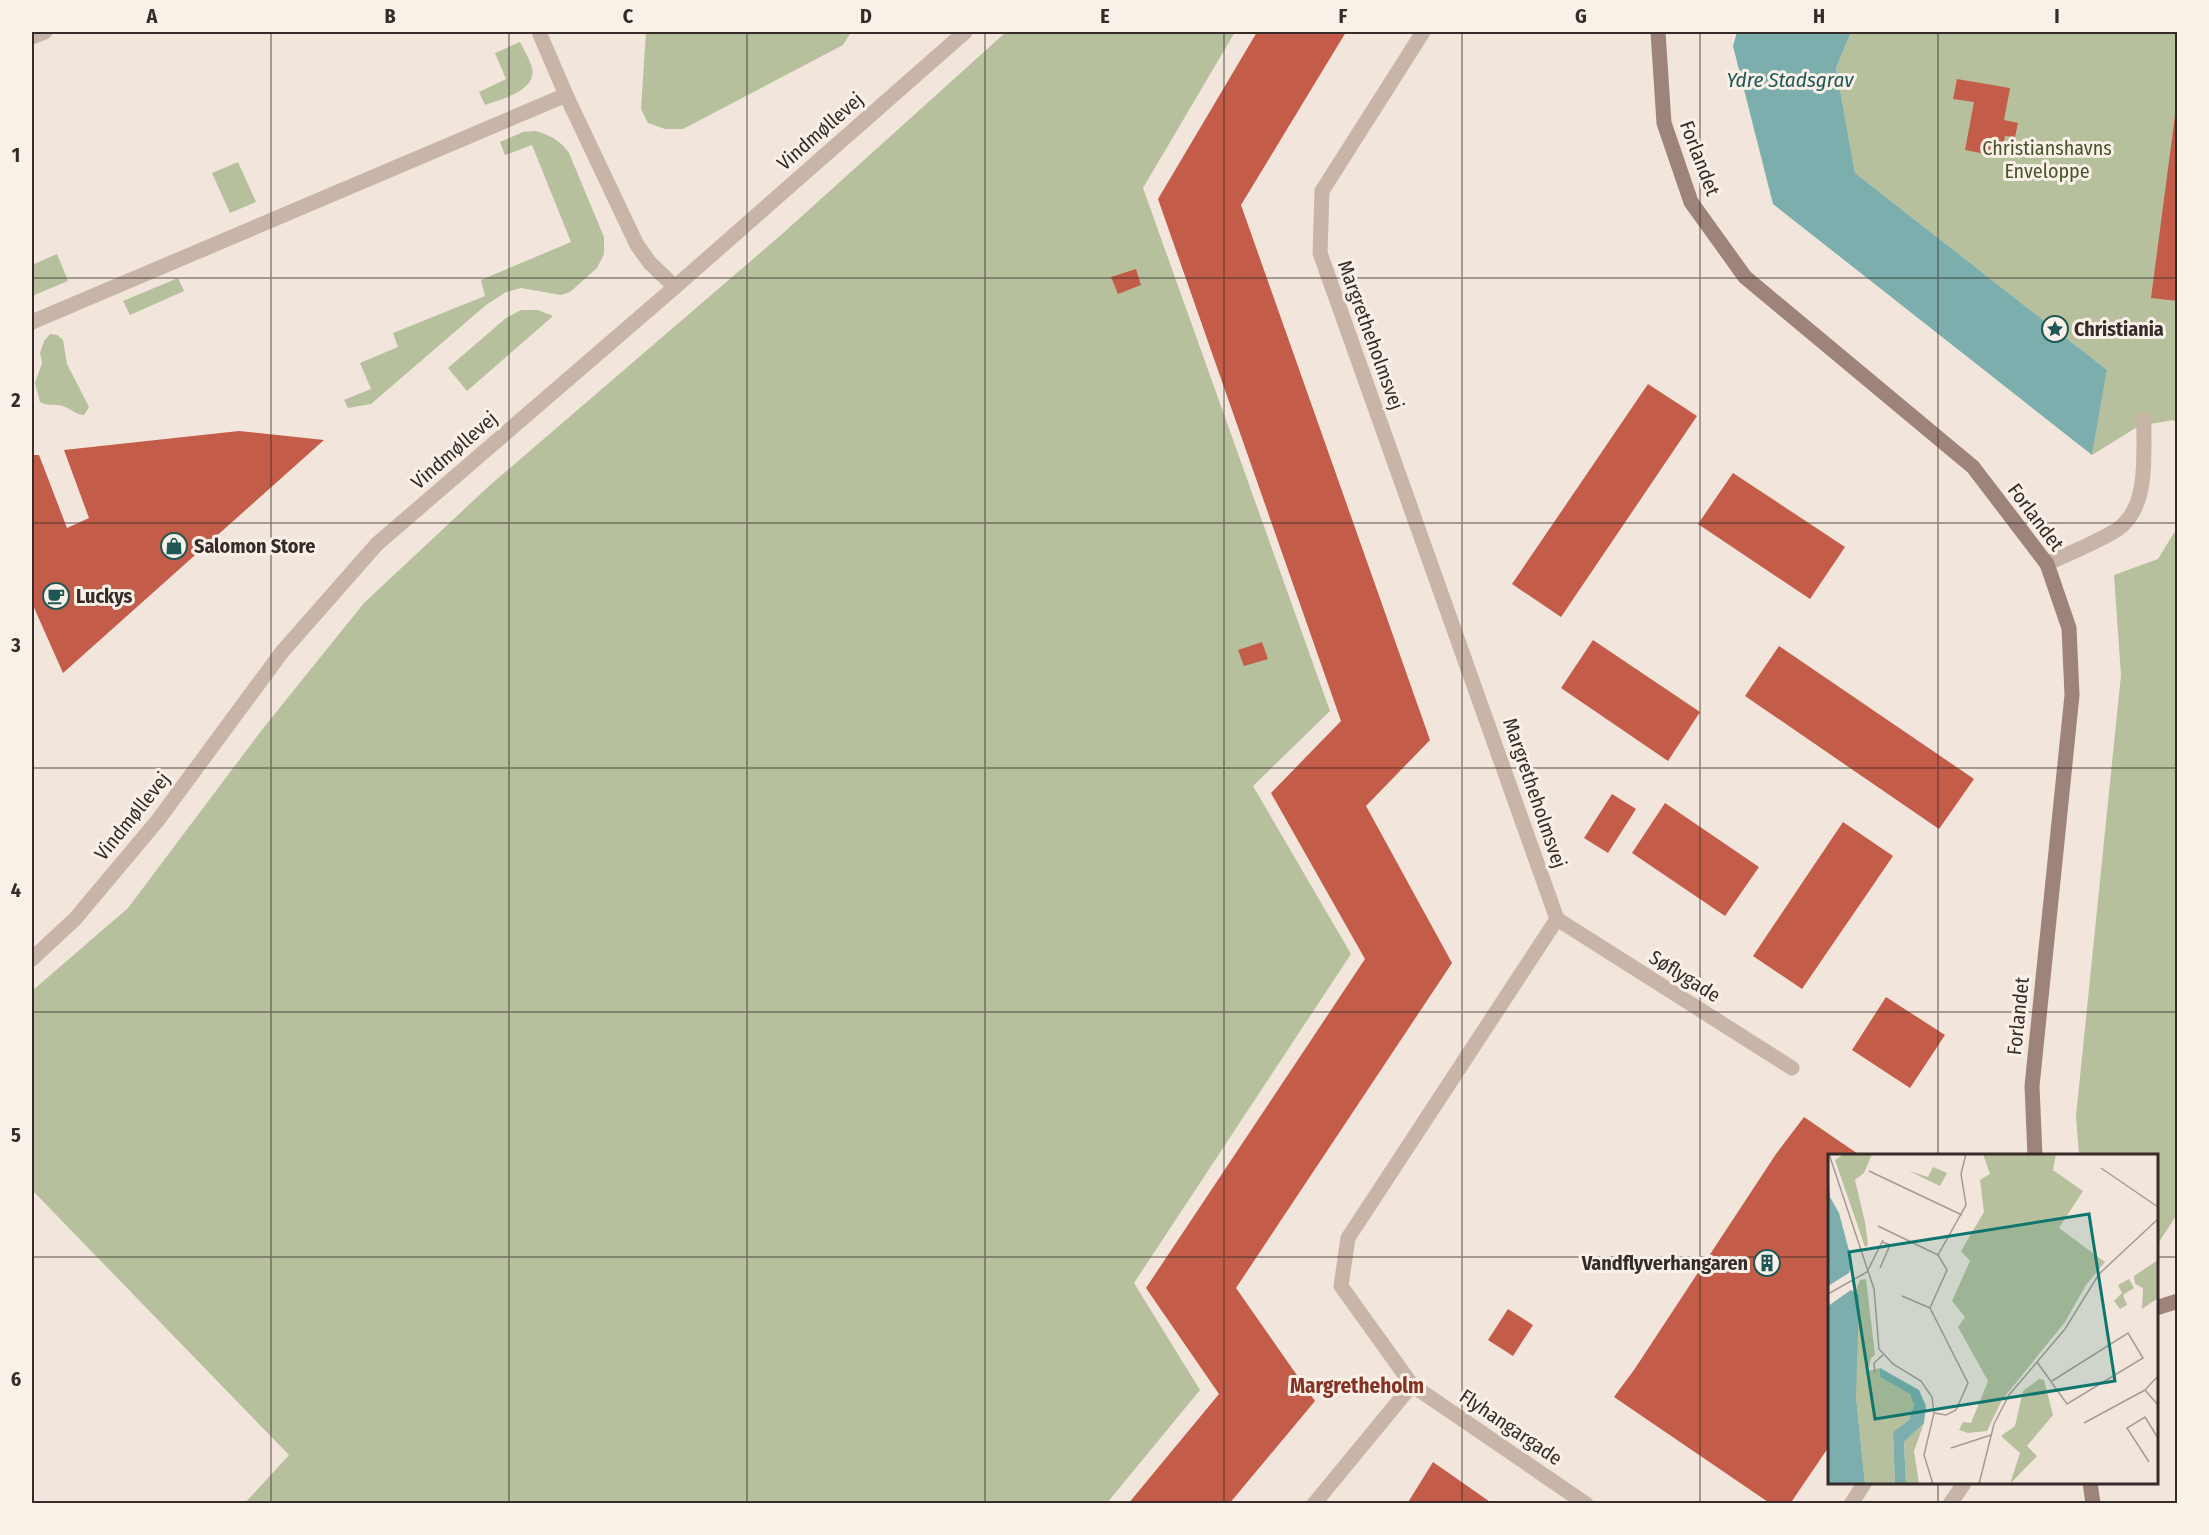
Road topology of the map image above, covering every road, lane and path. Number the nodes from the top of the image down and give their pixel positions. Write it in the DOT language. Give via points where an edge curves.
graph roads {
  1 [pos="45,32"];
  2 [pos="539,32"];
  3 [pos="965,32"];
  4 [pos="1423,32"];
  5 [pos="1658,32"];
  6 [pos="32,37"];
  7 [pos="566,95"];
  8 [pos="675,287"];
  9 [pos="32,322"];
  10 [pos="2144,420"];
  11 [pos="2047,564"];
  12 [pos="1557,919"];
  13 [pos="32,959"];
  14 [pos="1791,1068"];
  15 [pos="2035,1154"];
  16 [pos="2178,1301"];
  17 [pos="2158,1308"];
  18 [pos="1412,1385"];
  19 [pos="1864,1484"];
  20 [pos="1964,1484"];
  21 [pos="2090,1484"];
  22 [pos="1314,1503"];
  23 [pos="1586,1503"];
  24 [pos="1851,1503"];
  25 [pos="1950,1503"];
  26 [pos="2093,1503"];
  1 -- 6 [label="street"];
  2 -- 7 [label="street"];
  3 -- 8 [label="street, Vindmøllevej"];
  4 -- 12 [label="street, Margretheholmsvej" via="1322,192 1320,253"];
  5 -- 11 [label="street, Forlandet" via="1664,123 1691,202 1745,278 1973,467"];
  7 -- 8 [label="street" via="637,245"];
  7 -- 9 [label="street"];
  8 -- 13 [label="street, Vindmøllevej" via="377,544 282,652 158,820 75,919"];
  10 -- 11 [label="street" via="2142,483 2134,509 2119,528"];
  11 -- 15 [label="street, Forlandet" via="2069,628 2072,695 2032,1086"];
  12 -- 14 [label="street, Søflygade"];
  12 -- 18 [label="street" via="1348,1238 1341,1286"];
  16 -- 17 [label="street"];
  18 -- 22 [label="street"];
  18 -- 23 [label="street, Flyhangargade"];
  19 -- 24 [label="street"];
  20 -- 25 [label="street"];
  21 -- 26 [label="street"];
}
